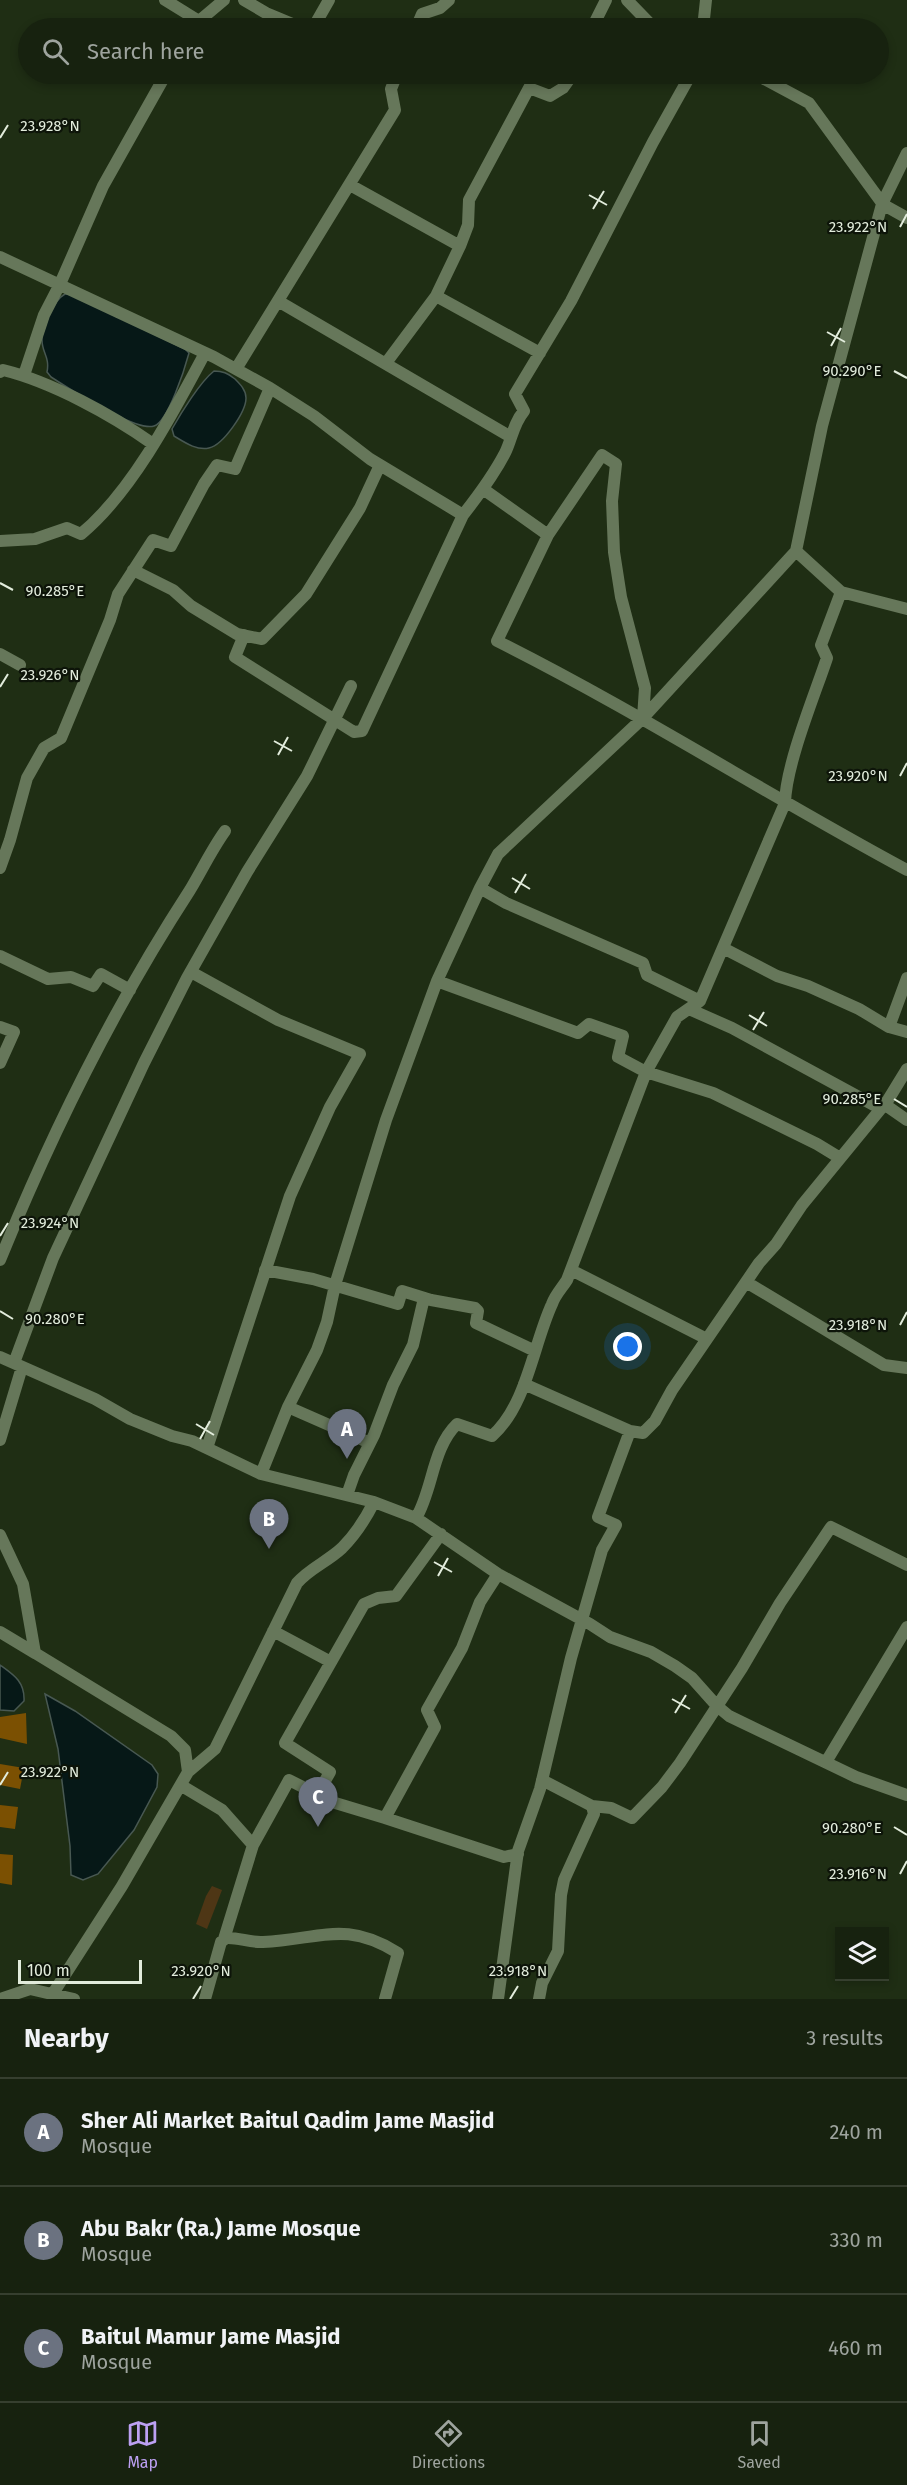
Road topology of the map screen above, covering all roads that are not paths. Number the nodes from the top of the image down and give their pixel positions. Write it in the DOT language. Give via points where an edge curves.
graph roads {
  1 [pos="165,0"];
  2 [pos="224,0"];
  3 [pos="244,0"];
  4 [pos="329,0"];
  5 [pos="448,0"];
  6 [pos="606,0"];
  7 [pos="627,0"];
  8 [pos="706,0"];
  9 [pos="188,18"];
  10 [pos="205,18"];
  11 [pos="278,18"];
  12 [pos="319,18"];
  13 [pos="420,18"];
  14 [pos="597,18"];
  15 [pos="644,18"];
  16 [pos="704,18"];
  17 [pos="160,84"];
  18 [pos="393,84"];
  19 [pos="566,84"];
  20 [pos="685,84"];
  21 [pos="774,84"];
  22 [pos="907,153"];
  23 [pos="350,185"];
  24 [pos="882,204"];
  25 [pos="907,218"];
  26 [pos="460,246"];
  27 [pos="0,257"];
  28 [pos="60,284"];
  29 [pos="436,296"];
  30 [pos="278,302"];
  31 [pos="205,352"];
  32 [pos="540,353"];
  33 [pos="386,363"];
  34 [pos="236,369"];
  35 [pos="0,372"];
  36 [pos="24,375"];
  37 [pos="270,388"];
  38 [pos="511,437"];
  39 [pos="153,444"];
  40 [pos="380,465"];
  41 [pos="483,489"];
  42 [pos="463,515"];
  43 [pos="548,535"];
  44 [pos="0,541"];
  45 [pos="796,551"];
  46 [pos="133,570"];
  47 [pos="841,592"];
  48 [pos="907,609"];
  49 [pos="244,635"];
  50 [pos="0,654"];
  51 [pos="20,665"];
  52 [pos="351,686"];
  53 [pos="643,718"];
  54 [pos="335,719"];
  55 [pos="785,803"];
  56 [pos="225,831"];
  57 [pos="0,868"];
  58 [pos="907,870"];
  59 [pos="480,888"];
  60 [pos="723,948"];
  61 [pos="0,956"];
  62 [pos="192,972"];
  63 [pos="907,978"];
  64 [pos="437,981"];
  65 [pos="130,990"];
  66 [pos="700,1001"];
  67 [pos="689,1009"];
  68 [pos="0,1027"];
  69 [pos="889,1027"];
  70 [pos="907,1032"];
  71 [pos="0,1063"];
  72 [pos="907,1069"];
  73 [pos="646,1072"];
  74 [pos="883,1107"];
  75 [pos="907,1120"];
  76 [pos="840,1158"];
  77 [pos="0,1260"];
  78 [pos="266,1270"];
  79 [pos="571,1270"];
  80 [pos="746,1282"];
  81 [pos="335,1285"];
  82 [pos="424,1298"];
  83 [pos="707,1339"];
  84 [pos="535,1351"];
  85 [pos="0,1357"];
  86 [pos="18,1365"];
  87 [pos="907,1368"];
  88 [pos="524,1384"];
  89 [pos="288,1407"];
  90 [pos="630,1431"];
  91 [pos="0,1440"];
  92 [pos="369,1443"];
  93 [pos="207,1448"];
  94 [pos="261,1474"];
  95 [pos="347,1495"];
  96 [pos="374,1502"];
  97 [pos="416,1518"];
  98 [pos="441,1534"];
  99 [pos="0,1535"];
  100 [pos="907,1565"];
  101 [pos="498,1574"];
  102 [pos="582,1620"];
  103 [pos="907,1627"];
  104 [pos="273,1631"];
  105 [pos="0,1632"];
  106 [pos="35,1653"];
  107 [pos="331,1662"];
  108 [pos="717,1706"];
  109 [pos="826,1762"];
  110 [pos="188,1772"];
  111 [pos="542,1780"];
  112 [pos="182,1785"];
  113 [pos="317,1795"];
  114 [pos="907,1795"];
  115 [pos="592,1806"];
  116 [pos="385,1818"];
  117 [pos="253,1845"];
  118 [pos="518,1854"];
  119 [pos="224,1939"];
  120 [pos="52,1997"];
  121 [pos="0,1999"];
  122 [pos="75,1999"];
  123 [pos="205,1999"];
  124 [pos="385,1999"];
  125 [pos="498,1999"];
  126 [pos="539,1999"];
  1 -- 9 [label="street"];
  2 -- 10 [label="street"];
  3 -- 11 [label="street"];
  4 -- 12 [label="street"];
  5 -- 13 [label="street" via="440,9"];
  6 -- 14 [label="street"];
  7 -- 15 [label="street"];
  8 -- 16 [label="street"];
  17 -- 28 [label="street" via="103,186"];
  18 -- 23 [label="street" via="395,110"];
  19 -- 26 [label="street" via="550,96 529,88 469,200 468,225"];
  20 -- 32 [label="street"];
  21 -- 24 [label="street" via="809,103"];
  22 -- 24 [label="street"];
  23 -- 26 [label="street"];
  23 -- 30 [label="street"];
  24 -- 25 [label="street"];
  24 -- 45 [label="street" via="822,426"];
  26 -- 29 [label="street"];
  27 -- 28 [label="street"];
  28 -- 31 [label="street"];
  28 -- 36 [label="street" via="44,315"];
  29 -- 32 [label="street"];
  29 -- 33 [label="street"];
  30 -- 33 [label="street"];
  30 -- 34 [label="street"];
  31 -- 34 [label="street"];
  31 -- 39 [label="street"];
  32 -- 38 [label="street" via="514,394 524,411"];
  33 -- 38 [label="street"];
  34 -- 37 [label="street"];
  35 -- 36 [label="street"];
  36 -- 39 [label="street" via="52,386"];
  37 -- 40 [label="street"];
  37 -- 46 [label="street" via="235,469 217,465 171,546 153,540"];
  38 -- 41 [label="street"];
  39 -- 44 [label="street" via="118,494 81,534 68,528 35,539"];
  40 -- 42 [label="street"];
  40 -- 49 [label="street" via="360,508 301,600 262,639"];
  41 -- 42 [label="street"];
  41 -- 43 [label="street"];
  42 -- 54 [label="street" via="362,731 354,732"];
  43 -- 53 [label="street" via="497,641"];
  43 -- 53 [label="street" via="602,455 616,464 612,501 614,552 621,597 645,688"];
  45 -- 47 [label="street"];
  45 -- 53 [label="street"];
  46 -- 49 [label="street" via="173,590 217,623"];
  46 -- 57 [label="street" via="118,594 61,738 44,748 27,778"];
  47 -- 48 [label="street"];
  47 -- 55 [label="street" via="821,645 827,658 797,749"];
  49 -- 54 [label="street" via="235,657"];
  50 -- 51 [label="street"];
  52 -- 54 [label="street"];
  53 -- 55 [label="street"];
  53 -- 59 [label="street" via="498,854"];
  54 -- 62 [label="street" via="307,776 247,872"];
  55 -- 58 [label="street"];
  55 -- 60 [label="street"];
  56 -- 65 [label="street"];
  59 -- 64 [label="street"];
  59 -- 66 [label="street" via="643,963 647,975"];
  60 -- 66 [label="street"];
  60 -- 69 [label="street" via="777,976 859,1009"];
  61 -- 65 [label="street" via="48,979 71,977 93,986 101,974"];
  62 -- 78 [label="street" via="278,1020 360,1054 330,1107 290,1196"];
  62 -- 86 [label="street" via="103,1148 53,1258"];
  63 -- 69 [label="street"];
  64 -- 73 [label="street" via="578,1033 589,1024 623,1036 618,1057"];
  64 -- 81 [label="street" via="386,1120"];
  65 -- 77 [label="street" via="56,1128"];
  66 -- 67 [label="street"];
  67 -- 73 [label="street" via="677,1017"];
  67 -- 74 [label="street"];
  68 -- 71 [label="street" via="14,1032"];
  69 -- 70 [label="street"];
  72 -- 74 [label="street"];
  73 -- 76 [label="street" via="713,1094"];
  73 -- 79 [label="street"];
  74 -- 75 [label="street"];
  74 -- 76 [label="street"];
  76 -- 80 [label="street"];
  78 -- 81 [label="street"];
  78 -- 93 [label="street"];
  79 -- 83 [label="street"];
  79 -- 84 [label="street" via="552,1302"];
  80 -- 83 [label="street"];
  80 -- 87 [label="street" via="884,1365"];
  81 -- 82 [label="street" via="398,1304 402,1290"];
  81 -- 89 [label="street" via="317,1350"];
  82 -- 84 [label="street" via="475,1308 476,1323"];
  82 -- 92 [label="street" via="413,1345"];
  83 -- 90 [label="street" via="655,1421 643,1433"];
  84 -- 88 [label="street"];
  85 -- 86 [label="street"];
  86 -- 91 [label="street"];
  86 -- 93 [label="street" via="130,1419"];
  88 -- 90 [label="street"];
  88 -- 97 [label="street" via="502,1427 492,1436 457,1424 447,1433"];
  89 -- 92 [label="street"];
  89 -- 94 [label="street"];
  90 -- 102 [label="street" via="598,1517 616,1525 602,1550"];
  92 -- 95 [label="street"];
  93 -- 94 [label="street"];
  94 -- 95 [label="street"];
  95 -- 96 [label="street"];
  96 -- 97 [label="street"];
  96 -- 104 [label="street" via="348,1542 297,1583"];
  97 -- 98 [label="street"];
  98 -- 101 [label="street"];
  98 -- 107 [label="street" via="396,1596 364,1604"];
  99 -- 106 [label="street" via="23,1584"];
  100 -- 108 [label="street" via="831,1527"];
  101 -- 102 [label="street"];
  101 -- 116 [label="street" via="427,1710 435,1727"];
  102 -- 108 [label="street" via="675,1666 692,1678"];
  102 -- 111 [label="street"];
  103 -- 109 [label="street"];
  104 -- 107 [label="street"];
  104 -- 110 [label="street" via="214,1749"];
  105 -- 106 [label="street"];
  106 -- 110 [label="street" via="171,1736 185,1750"];
  107 -- 113 [label="street" via="285,1743 330,1772"];
  108 -- 109 [label="street" via="729,1716"];
  108 -- 115 [label="street" via="662,1788 632,1818 611,1808"];
  109 -- 114 [label="street"];
  110 -- 112 [label="street"];
  111 -- 115 [label="street"];
  111 -- 118 [label="street"];
  112 -- 117 [label="street" via="222,1810"];
  112 -- 120 [label="street"];
  113 -- 116 [label="street"];
  113 -- 117 [label="street" via="289,1780"];
  115 -- 126 [label="street" via="594,1814 564,1880 558,1952 542,1983"];
  116 -- 118 [label="street" via="504,1857"];
  117 -- 119 [label="street"];
  118 -- 125 [label="street"];
  119 -- 123 [label="street"];
  119 -- 124 [label="street" via="290,1941 343,1933 382,1943 398,1953"];
  120 -- 121 [label="street" via="30,1989"];
  120 -- 122 [label="street"];
}
